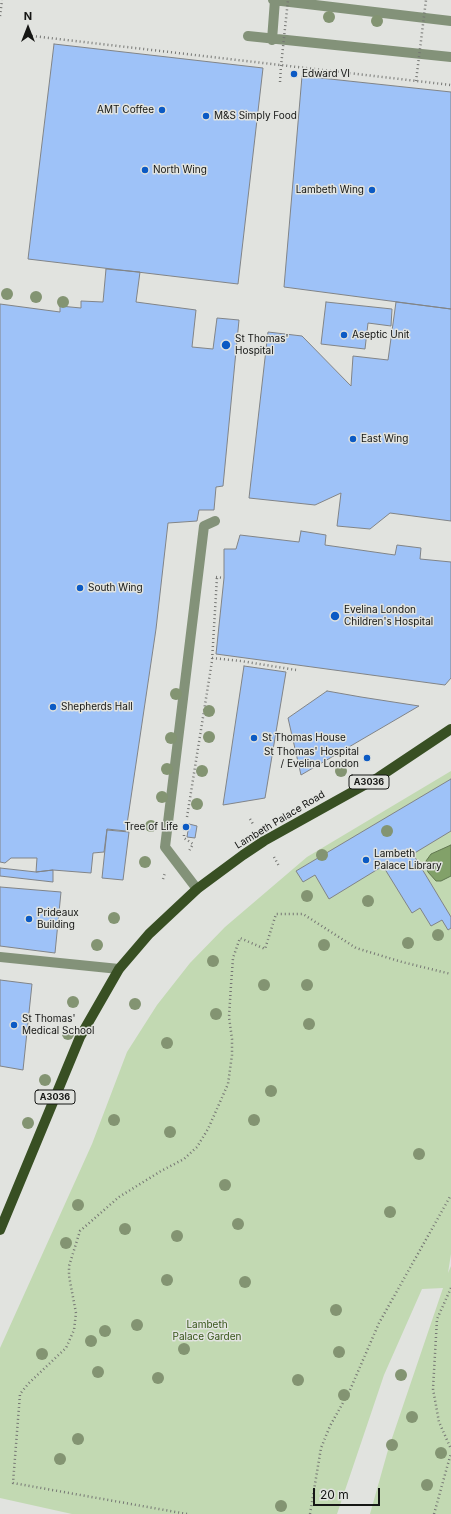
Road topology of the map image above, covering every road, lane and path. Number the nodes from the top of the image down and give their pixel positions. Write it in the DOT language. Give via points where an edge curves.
graph roads {
  1 [pos="2,0"];
  2 [pos="275,0"];
  3 [pos="288,0"];
  4 [pos="426,0"];
  5 [pos="0,16"];
  6 [pos="451,21"];
  7 [pos="24,35"];
  8 [pos="248,36"];
  9 [pos="272,40"];
  10 [pos="451,57"];
  11 [pos="281,66"];
  12 [pos="416,81"];
  13 [pos="280,82"];
  14 [pos="451,85"];
  15 [pos="215,521"];
  16 [pos="217,577"];
  17 [pos="212,658"];
  18 [pos="296,670"];
  19 [pos="451,729"];
  20 [pos="186,818"];
  21 [pos="250,818"];
  22 [pos="253,824"];
  23 [pos="182,830"];
  24 [pos="194,844"];
  25 [pos="274,857"];
  26 [pos="279,866"];
  27 [pos="198,889"];
  28 [pos="0,957"];
  29 [pos="119,968"];
  30 [pos="451,974"];
  31 [pos="451,1195"];
  32 [pos="0,1230"];
  33 [pos="451,1288"];
  34 [pos="451,1449"];
  35 [pos="451,1453"];
  36 [pos="186,1514"];
  37 [pos="310,1514"];
  38 [pos="434,1514"];
  1 -- 5 [label="path"];
  2 -- 6 [label="lane"];
  2 -- 9 [label="lane"];
  3 -- 11 [label="path, bridge"];
  4 -- 12 [label="path, bridge"];
  7 -- 11 [label="path"];
  8 -- 9 [label="lane"];
  9 -- 10 [label="lane"];
  11 -- 12 [label="path"];
  11 -- 13 [label="path"];
  12 -- 14 [label="path"];
  15 -- 27 [label="lane" via="204,526 164,847"];
  16 -- 17 [label="path"];
  17 -- 18 [label="path"];
  17 -- 20 [label="path"];
  19 -- 27 [label="main road, Lambeth Palace Road / A3036" via="379,777 264,841"];
  21 -- 22 [label="path"];
  23 -- 24 [label="path" via="184,838"];
  25 -- 26 [label="path"];
  27 -- 29 [label="main road, Lambeth Palace Road / A3036" via="149,934"];
  28 -- 29 [label="lane"];
  29 -- 32 [label="main road, Lambeth Palace Road / A3036" via="80,1037"];
  30 -- 36 [label="path" via="356,948 303,914 276,914 265,950 240,938 233,958 229,1017 232,1055 228,1084 208,1129 197,1147 184,1158 119,1197 80,1232 69,1266 76,1313 74,1330 66,1348 20,1394 12,1483"];
  31 -- 37 [label="path" via="379,1324 350,1390 330,1426 321,1448"];
  33 -- 34 [label="path" via="436,1319 433,1389 439,1422"];
  35 -- 38 [label="path"];
}
